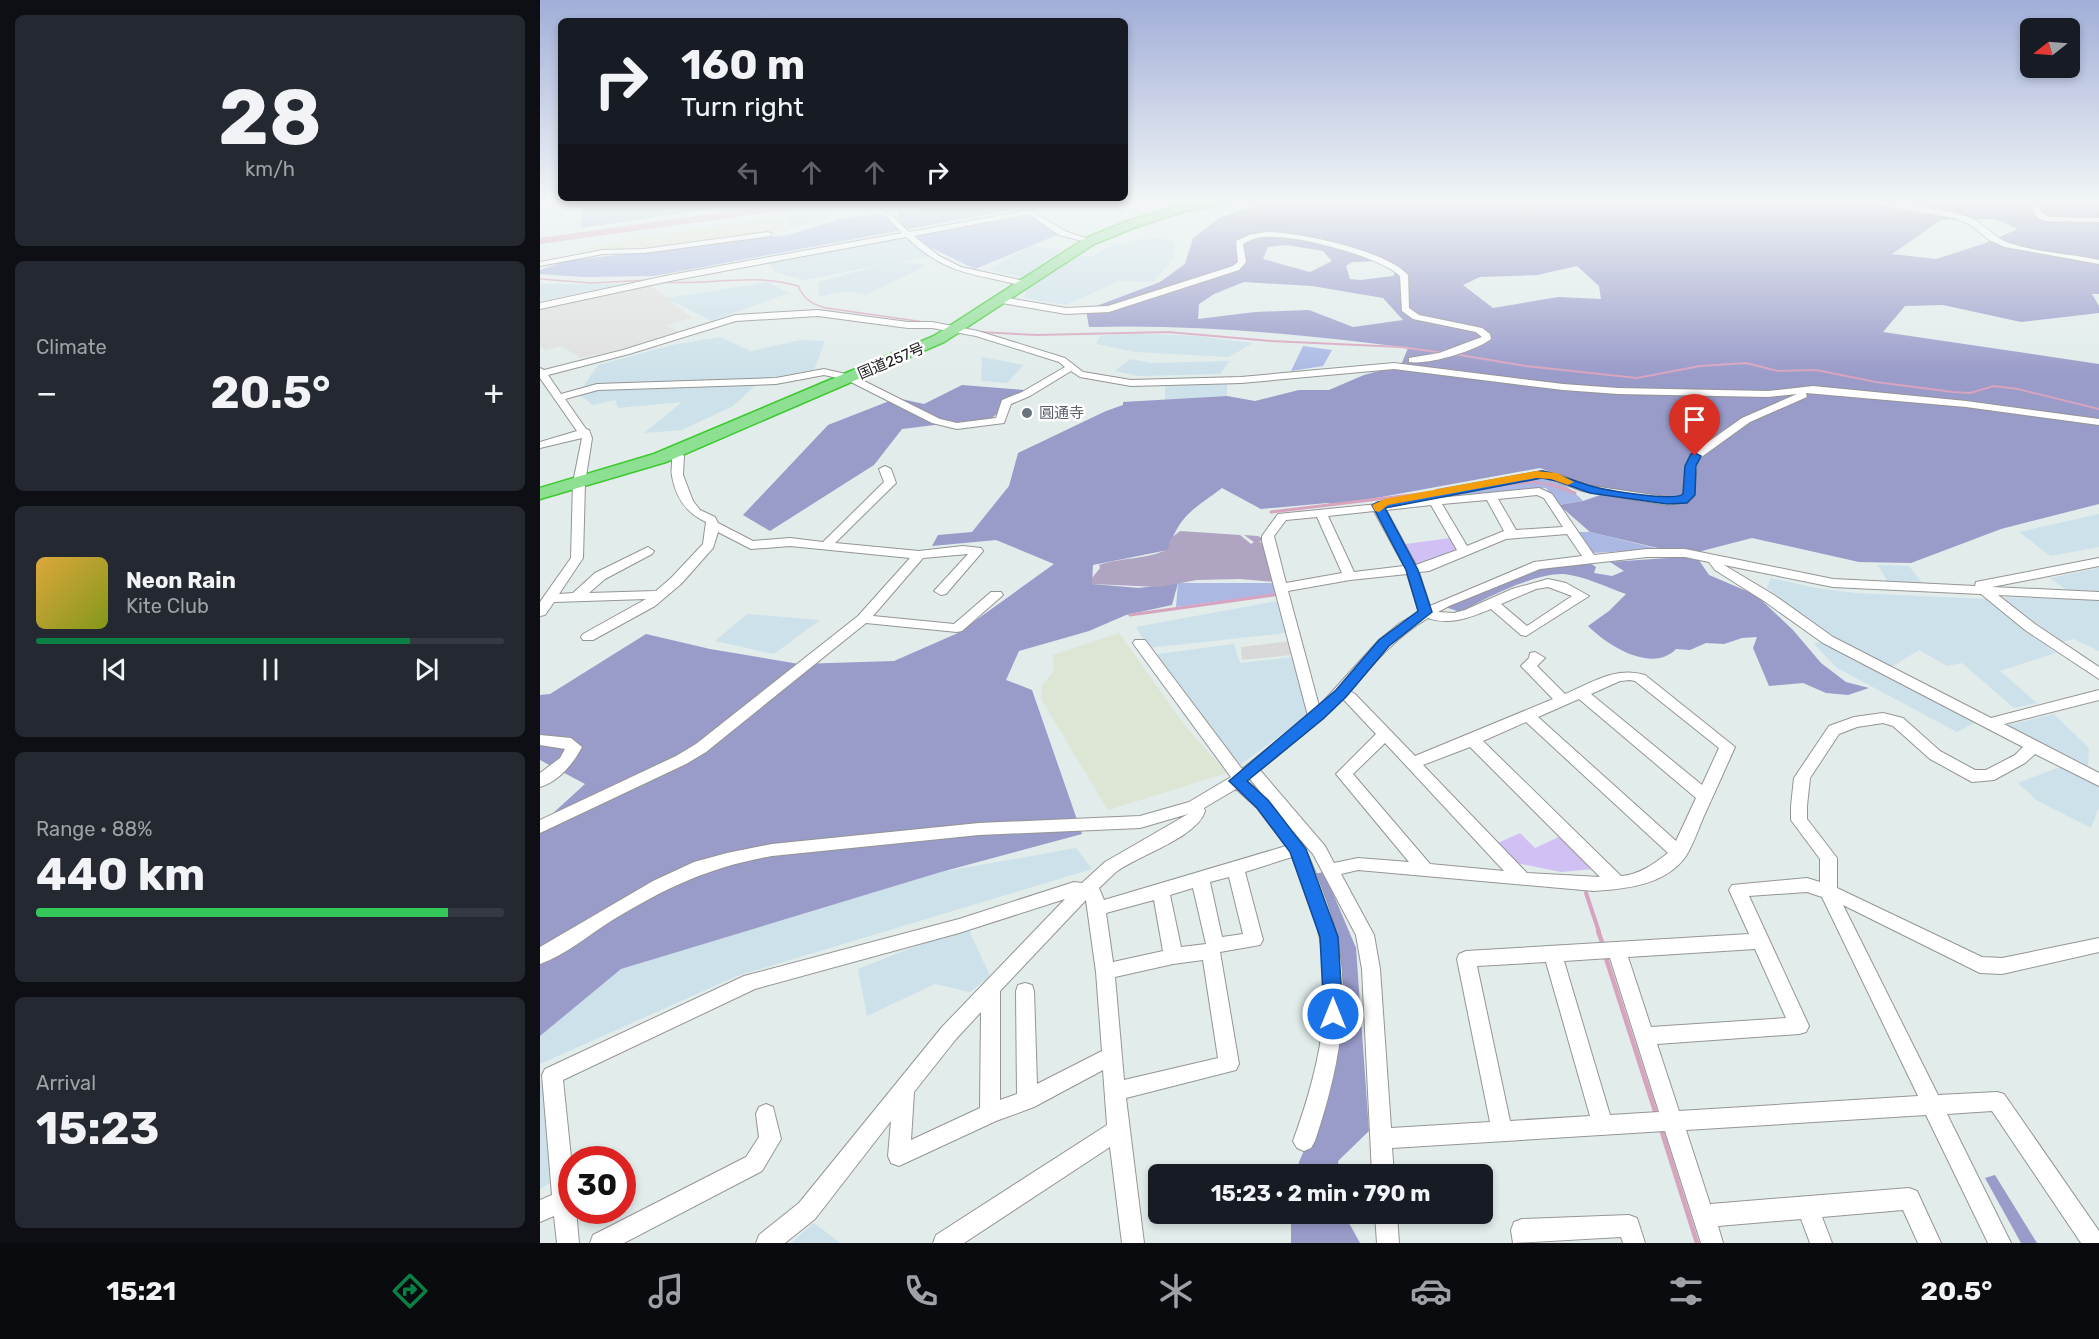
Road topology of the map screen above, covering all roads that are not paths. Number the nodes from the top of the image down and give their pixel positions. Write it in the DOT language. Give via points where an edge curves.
graph roads {
  1 [pos="566,259"];
  2 [pos="769,259"];
  3 [pos="936,259"];
  4 [pos="1063,259"];
  5 [pos="1242,259"];
  6 [pos="1373,259"];
  7 [pos="2083,259"];
  8 [pos="2099,262"];
  9 [pos="540,264"];
  10 [pos="1026,284"];
  11 [pos="1002,300"];
  12 [pos="540,306"];
  13 [pos="959,328"];
  14 [pos="1071,367"];
  15 [pos="1379,367"];
  16 [pos="541,373"];
  17 [pos="850,378"];
  18 [pos="1813,389"];
  19 [pos="560,398"];
  20 [pos="2099,422"];
  21 [pos="585,432"];
  22 [pos="540,445"];
  23 [pos="675,452"];
  24 [pos="885,469"];
  25 [pos="579,483"];
  26 [pos="540,494"];
  27 [pos="1490,495"];
  28 [pos="1434,501"];
  29 [pos="1378,507"];
  30 [pos="1321,513"];
  31 [pos="713,525"];
  32 [pos="1572,530"];
  33 [pos="1512,534"];
  34 [pos="824,547"];
  35 [pos="648,551"];
  36 [pos="1464,551"];
  37 [pos="919,555"];
  38 [pos="1590,559"];
  39 [pos="1714,560"];
  40 [pos="2099,562"];
  41 [pos="1412,570"];
  42 [pos="1350,576"];
  43 [pos="1282,588"];
  44 [pos="1978,590"];
  45 [pos="941,591"];
  46 [pos="659,595"];
  47 [pos="996,595"];
  48 [pos="578,596"];
  49 [pos="2099,596"];
  50 [pos="551,598"];
  51 [pos="1491,602"];
  52 [pos="540,612"];
  53 [pos="1425,612"];
  54 [pos="863,619"];
  55 [pos="588,637"];
  56 [pos="1140,643"];
  57 [pos="1535,656"];
  58 [pos="2099,674"];
  59 [pos="1341,693"];
  60 [pos="1581,693"];
  61 [pos="2099,695"];
  62 [pos="1562,700"];
  63 [pos="1527,715"];
  64 [pos="1317,716"];
  65 [pos="1990,723"];
  66 [pos="1384,734"];
  67 [pos="540,740"];
  68 [pos="1472,740"];
  69 [pos="2034,746"];
  70 [pos="1413,763"];
  71 [pos="1242,776"];
  72 [pos="2099,780"];
  73 [pos="540,781"];
  74 [pos="1706,797"];
  75 [pos="1195,806"];
  76 [pos="1140,822"];
  77 [pos="540,827"];
  78 [pos="1161,840"];
  79 [pos="1298,849"];
  80 [pos="1679,853"];
  81 [pos="1235,868"];
  82 [pos="1331,870"];
  83 [pos="1426,871"];
  84 [pos="1200,878"];
  85 [pos="1522,879"];
  86 [pos="1617,883"];
  87 [pos="1088,890"];
  88 [pos="1161,892"];
  89 [pos="1828,892"];
  90 [pos="1096,909"];
  91 [pos="1761,941"];
  92 [pos="2099,945"];
  93 [pos="1213,948"];
  94 [pos="1616,949"];
  95 [pos="1553,954"];
  96 [pos="540,956"];
  97 [pos="1173,956"];
  98 [pos="1105,972"];
  99 [pos="991,990"];
  100 [pos="1025,991"];
  101 [pos="1644,1036"];
  102 [pos="1112,1055"];
  103 [pos="1115,1090"];
  104 [pos="904,1092"];
  105 [pos="1027,1100"];
  106 [pos="1929,1103"];
  107 [pos="990,1113"];
  108 [pos="766,1114"];
  109 [pos="1670,1122"];
  110 [pos="1603,1126"];
  111 [pos="1118,1130"];
  112 [pos="1502,1132"];
  113 [pos="1381,1139"];
  114 [pos="1304,1141"];
  115 [pos="560,1146"];
  116 [pos="1382,1164"];
  117 [pos="558,1204"];
  118 [pos="1808,1209"];
  119 [pos="540,1210"];
  120 [pos="1703,1216"];
  121 [pos="567,1224"];
  122 [pos="1387,1224"];
  123 [pos="1128,1240"];
  124 [pos="568,1243"];
  125 [pos="601,1243"];
  126 [pos="767,1243"];
  127 [pos="944,1243"];
  128 [pos="1388,1243"];
  129 [pos="1524,1243"];
  130 [pos="1634,1243"];
  131 [pos="1712,1243"];
  132 [pos="1821,1243"];
  133 [pos="1930,1243"];
  134 [pos="2000,1243"];
  135 [pos="2094,1243"];
  1 -- 9 [label="street"];
  2 -- 12 [label="street"];
  3 -- 10 [label="street" via="970,273"];
  4 -- 10 [label="highway, 国道257号"];
  5 -- 11 [label="street" via="1236,268 1113,308 1074,311"];
  6 -- 15 [label="street" via="1395,267 1404,275 1407,312 1479,330 1487,336 1437,359 1402,360"];
  7 -- 8 [label="street"];
  10 -- 11 [label="highway, 国道257号"];
  11 -- 13 [label="highway, 国道257号"];
  13 -- 14 [label="street" via="1062,360"];
  13 -- 16 [label="street" via="818,313 735,318"];
  13 -- 17 [label="highway, 国道257号"];
  14 -- 15 [label="street" via="1080,374 1153,383 1260,379"];
  14 -- 17 [label="street" via="1006,402 1000,421 957,426 936,421"];
  15 -- 18 [label="street" via="1420,368 1618,391 1768,394"];
  16 -- 19 [label="street"];
  17 -- 19 [label="street" via="824,372 776,381 597,387"];
  17 -- 23 [label="highway, 国道257号"];
  18 -- 20 [label="street"];
  18 -- 29 [label="street" via="1755,415 1695,456 1690,466 1689,495 1683,500 1590,490 1542,474 1385,502"];
  19 -- 21 [label="street"];
  21 -- 22 [label="street"];
  21 -- 25 [label="street" via="587,441"];
  23 -- 25 [label="highway, 国道257号"];
  23 -- 31 [label="street" via="677,475 687,502"];
  24 -- 34 [label="street" via="890,483"];
  25 -- 26 [label="highway, 国道257号"];
  25 -- 50 [label="street" via="577,558"];
  27 -- 28 [label="street"];
  27 -- 32 [label="street" via="1542,492"];
  27 -- 33 [label="street"];
  28 -- 29 [label="street"];
  28 -- 36 [label="street"];
  29 -- 30 [label="street"];
  29 -- 41 [label="street"];
  30 -- 42 [label="street"];
  30 -- 43 [label="street" via="1282,518 1268,536"];
  31 -- 34 [label="street" via="751,545 790,542"];
  31 -- 46 [label="street" via="709,545"];
  32 -- 33 [label="street"];
  32 -- 38 [label="street"];
  33 -- 36 [label="street"];
  34 -- 37 [label="street"];
  35 -- 48 [label="street" via="600,576"];
  36 -- 41 [label="street"];
  37 -- 45 [label="street" via="976,551"];
  37 -- 54 [label="street"];
  38 -- 39 [label="street" via="1685,553"];
  38 -- 53 [label="street" via="1538,564"];
  39 -- 44 [label="street" via="1833,583"];
  39 -- 65 [label="street" via="1828,640"];
  40 -- 44 [label="street" via="1974,587"];
  41 -- 42 [label="street"];
  41 -- 53 [label="street"];
  42 -- 43 [label="street"];
  43 -- 64 [label="street" via="1305,685"];
  44 -- 49 [label="street"];
  44 -- 58 [label="street"];
  46 -- 48 [label="street"];
  46 -- 55 [label="street"];
  47 -- 54 [label="street" via="957,628"];
  48 -- 50 [label="street"];
  50 -- 52 [label="street"];
  51 -- 51 [label="street" via="1527,632 1582,596 1547,583"];
  51 -- 53 [label="street" via="1450,620"];
  53 -- 59 [label="street" via="1384,643"];
  54 -- 77 [label="street" via="701,748"];
  56 -- 71 [label="street"];
  57 -- 62 [label="street" via="1538,658 1528,666"];
  59 -- 64 [label="street"];
  59 -- 66 [label="street" via="1350,697"];
  60 -- 62 [label="street"];
  60 -- 74 [label="street"];
  60 -- 74 [label="street" via="1617,677 1635,676 1727,747"];
  61 -- 65 [label="street"];
  62 -- 63 [label="street"];
  63 -- 68 [label="street"];
  63 -- 80 [label="street"];
  64 -- 71 [label="street"];
  65 -- 69 [label="street"];
  66 -- 70 [label="street"];
  66 -- 83 [label="street" via="1344,774"];
  67 -- 73 [label="street" via="567,742 574,747 566,762"];
  68 -- 70 [label="street"];
  68 -- 86 [label="street"];
  69 -- 72 [label="street"];
  69 -- 89 [label="street" via="2020,759 1988,776 1972,776 1935,755 1898,722 1883,718 1854,722 1834,730 1802,778 1799,806 1799,819 1829,858"];
  70 -- 85 [label="street"];
  71 -- 75 [label="street"];
  71 -- 79 [label="street"];
  71 -- 82 [label="street" via="1301,827"];
  74 -- 80 [label="street"];
  75 -- 76 [label="street"];
  75 -- 78 [label="street" via="1195,818"];
  76 -- 78 [label="street" via="1153,828"];
  76 -- 96 [label="street" via="979,829 738,856 662,884"];
  78 -- 87 [label="street" via="1112,867"];
  79 -- 81 [label="street"];
  79 -- 114 [label="street" via="1329,937 1334,987 1327,1067"];
  80 -- 86 [label="street" via="1660,869"];
  81 -- 84 [label="street"];
  81 -- 93 [label="street" via="1254,940"];
  82 -- 83 [label="street" via="1358,864"];
  82 -- 113 [label="street" via="1365,935 1371,969"];
  83 -- 85 [label="street"];
  84 -- 88 [label="street"];
  84 -- 93 [label="street"];
  85 -- 86 [label="street"];
  87 -- 90 [label="street" via="1094,894"];
  87 -- 99 [label="street"];
  87 -- 115 [label="street" via="1074,889 959,926 751,982 552,1075"];
  88 -- 90 [label="street"];
  88 -- 97 [label="street"];
  89 -- 91 [label="street" via="1807,885 1738,890"];
  89 -- 92 [label="street" via="1980,964 2002,966"];
  89 -- 106 [label="street"];
  90 -- 98 [label="street"];
  91 -- 94 [label="street"];
  91 -- 101 [label="street" via="1799,1026"];
  93 -- 97 [label="street"];
  93 -- 103 [label="street" via="1229,1064"];
  94 -- 95 [label="street"];
  94 -- 101 [label="street"];
  95 -- 110 [label="street"];
  95 -- 112 [label="street" via="1466,959"];
  97 -- 98 [label="street"];
  98 -- 102 [label="street"];
  99 -- 104 [label="street" via="949,1033"];
  99 -- 107 [label="street"];
  100 -- 105 [label="street"];
  101 -- 109 [label="street"];
  102 -- 103 [label="street"];
  102 -- 105 [label="street"];
  103 -- 111 [label="street"];
  104 -- 107 [label="street" via="899,1156"];
  104 -- 126 [label="street" via="807,1211"];
  105 -- 107 [label="street"];
  106 -- 109 [label="street"];
  106 -- 134 [label="street"];
  106 -- 135 [label="street" via="1997,1101"];
  108 -- 125 [label="street" via="770,1139 754,1164"];
  109 -- 110 [label="street"];
  109 -- 120 [label="street"];
  110 -- 112 [label="street"];
  111 -- 123 [label="street"];
  111 -- 127 [label="street"];
  112 -- 113 [label="street"];
  113 -- 116 [label="street"];
  117 -- 119 [label="street"];
  118 -- 120 [label="street"];
  118 -- 132 [label="street"];
  118 -- 133 [label="street" via="1910,1200"];
  120 -- 131 [label="street"];
  121 -- 124 [label="street"];
  122 -- 128 [label="street"];
  129 -- 130 [label="street" via="1522,1230 1629,1226"];
}
